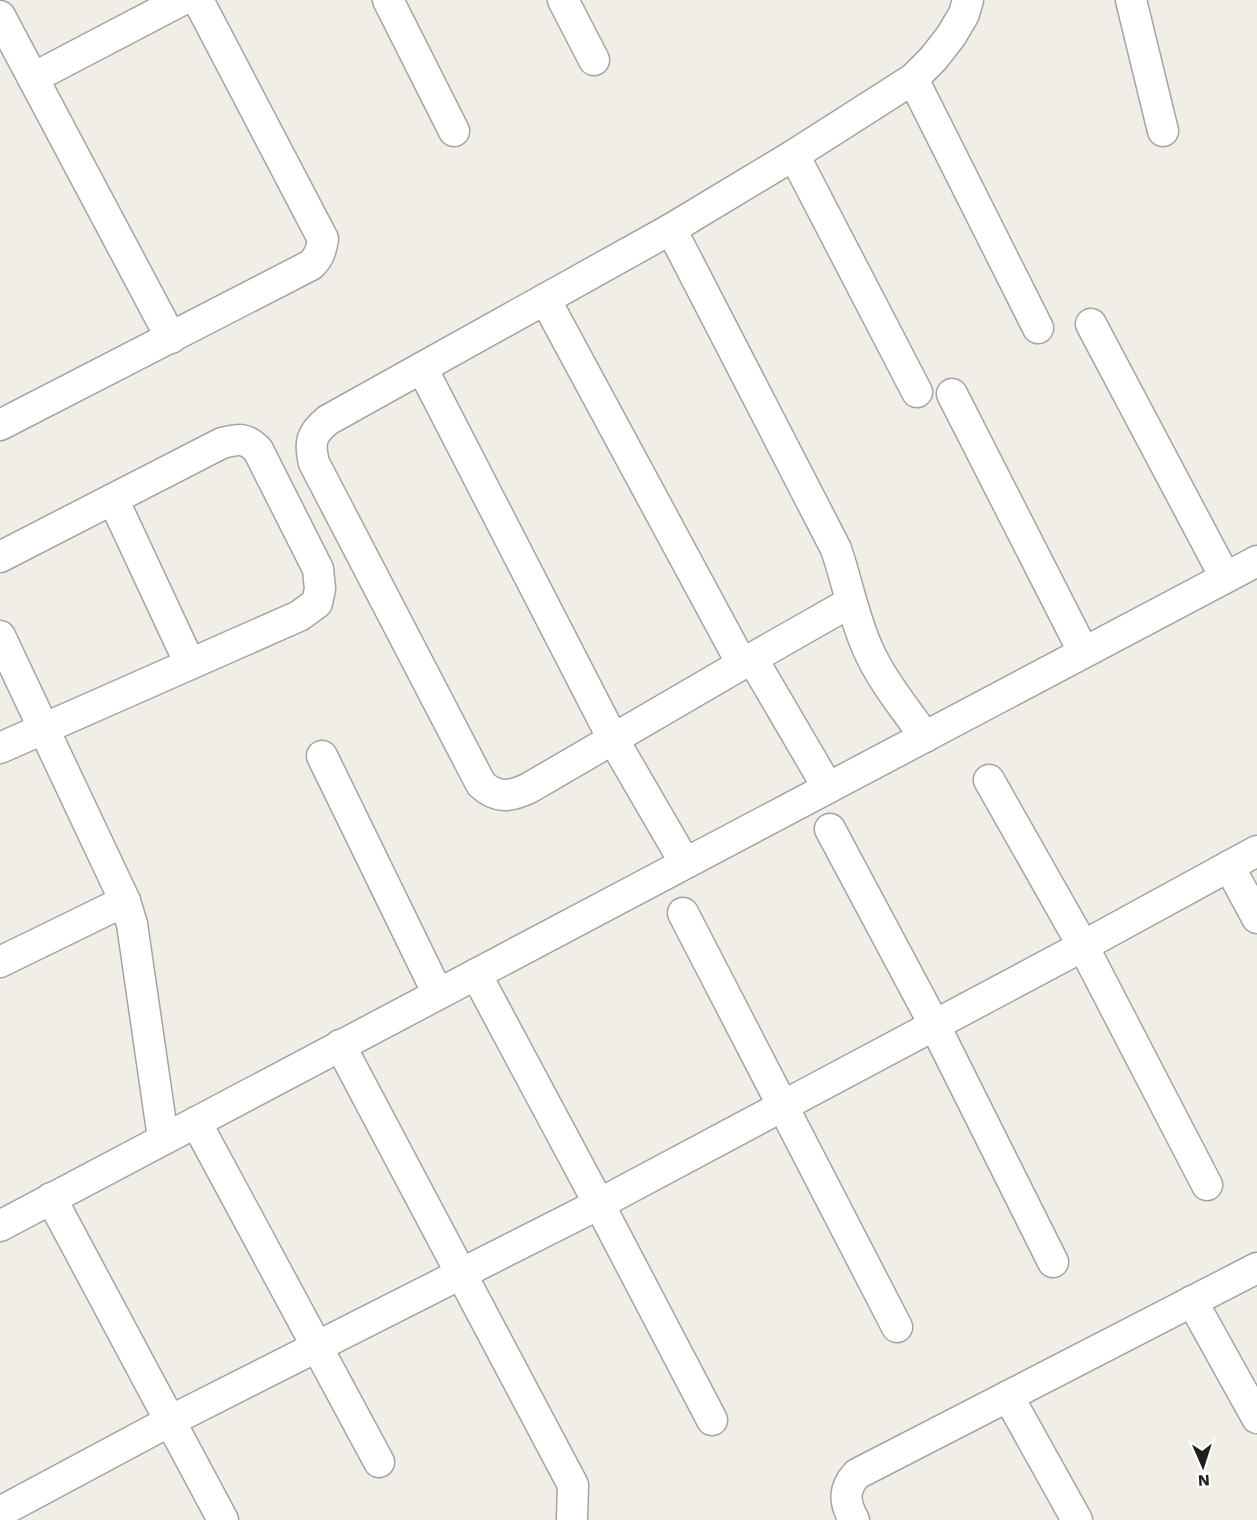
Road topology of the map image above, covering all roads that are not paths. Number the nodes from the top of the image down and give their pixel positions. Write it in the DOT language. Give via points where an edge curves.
graph roads {
  1 [pos="182,0"];
  2 [pos="198,0"];
  3 [pos="388,0"];
  4 [pos="563,0"];
  5 [pos="968,0"];
  6 [pos="1131,0"];
  7 [pos="0,16"];
  8 [pos="594,60"];
  9 [pos="33,78"];
  10 [pos="913,79"];
  11 [pos="454,131"];
  12 [pos="1163,131"];
  13 [pos="794,155"];
  14 [pos="671,229"];
  15 [pos="545,299"];
  16 [pos="1091,324"];
  17 [pos="1038,328"];
  18 [pos="171,338"];
  19 [pos="422,368"];
  20 [pos="917,392"];
  21 [pos="952,394"];
  22 [pos="2,419"];
  23 [pos="113,499"];
  24 [pos="0,557"];
  25 [pos="1257,561"];
  26 [pos="1225,577"];
  27 [pos="851,602"];
  28 [pos="0,636"];
  29 [pos="1083,651"];
  30 [pos="747,661"];
  31 [pos="190,664"];
  32 [pos="43,728"];
  33 [pos="925,737"];
  34 [pos="614,739"];
  35 [pos="0,748"];
  36 [pos="322,756"];
  37 [pos="989,780"];
  38 [pos="828,788"];
  39 [pos="830,829"];
  40 [pos="1257,851"];
  41 [pos="685,863"];
  42 [pos="1229,866"];
  43 [pos="125,902"];
  44 [pos="683,913"];
  45 [pos="1257,918"];
  46 [pos="1083,946"];
  47 [pos="0,962"];
  48 [pos="476,974"];
  49 [pos="438,994"];
  50 [pos="934,1024"];
  51 [pos="340,1045"];
  52 [pos="782,1106"];
  53 [pos="196,1122"];
  54 [pos="163,1138"];
  55 [pos="1207,1185"];
  56 [pos="51,1198"];
  57 [pos="599,1204"];
  58 [pos="0,1226"];
  59 [pos="1053,1262"];
  60 [pos="1257,1268"];
  61 [pos="461,1274"];
  62 [pos="1192,1301"];
  63 [pos="897,1327"];
  64 [pos="316,1347"];
  65 [pos="1008,1396"];
  66 [pos="1257,1418"];
  67 [pos="712,1420"];
  68 [pos="170,1421"];
  69 [pos="379,1462"];
  70 [pos="0,1512"];
  71 [pos="223,1520"];
  72 [pos="572,1520"];
  73 [pos="854,1520"];
  74 [pos="1077,1520"];
  1 -- 9 [label="street"];
  2 -- 18 [label="street" via="322,239 318,259 311,265"];
  3 -- 11 [label="street"];
  4 -- 8 [label="street"];
  5 -- 10 [label="street" via="951,36"];
  6 -- 12 [label="street"];
  7 -- 9 [label="street"];
  9 -- 18 [label="street"];
  10 -- 13 [label="street"];
  10 -- 17 [label="street"];
  13 -- 14 [label="street"];
  13 -- 20 [label="street"];
  14 -- 15 [label="street"];
  14 -- 27 [label="street" via="836,549"];
  15 -- 19 [label="street"];
  15 -- 30 [label="street"];
  16 -- 26 [label="street"];
  18 -- 22 [label="street"];
  19 -- 34 [label="street"];
  19 -- 34 [label="street" via="318,428 311,449 314,463 481,784 490,792 514,795"];
  21 -- 29 [label="street"];
  23 -- 24 [label="street"];
  23 -- 31 [label="street"];
  23 -- 31 [label="street" via="222,443 249,441 258,450 318,570 317,603 299,616"];
  25 -- 26 [label="street"];
  26 -- 29 [label="street"];
  27 -- 30 [label="street"];
  27 -- 33 [label="street" via="878,670"];
  28 -- 32 [label="street"];
  29 -- 33 [label="street"];
  30 -- 34 [label="street"];
  30 -- 38 [label="street"];
  31 -- 32 [label="street"];
  32 -- 35 [label="street"];
  32 -- 43 [label="street"];
  33 -- 38 [label="street"];
  34 -- 41 [label="street"];
  36 -- 49 [label="street"];
  37 -- 46 [label="street"];
  38 -- 41 [label="street"];
  39 -- 50 [label="street"];
  40 -- 42 [label="street"];
  41 -- 48 [label="street"];
  42 -- 45 [label="street"];
  42 -- 46 [label="street"];
  43 -- 47 [label="street"];
  43 -- 54 [label="street" via="132,924"];
  44 -- 52 [label="street"];
  46 -- 50 [label="street"];
  46 -- 55 [label="street"];
  48 -- 49 [label="street"];
  48 -- 57 [label="street"];
  49 -- 51 [label="street"];
  50 -- 52 [label="street"];
  50 -- 59 [label="street"];
  51 -- 53 [label="street"];
  51 -- 61 [label="street"];
  52 -- 57 [label="street"];
  52 -- 63 [label="street"];
  53 -- 54 [label="street"];
  53 -- 64 [label="street"];
  54 -- 56 [label="street"];
  56 -- 58 [label="street"];
  56 -- 68 [label="street"];
  57 -- 61 [label="street"];
  57 -- 67 [label="street"];
  60 -- 62 [label="street"];
  61 -- 64 [label="street"];
  61 -- 72 [label="street" via="573,1485"];
  62 -- 65 [label="street"];
  62 -- 66 [label="street"];
  64 -- 68 [label="street"];
  64 -- 69 [label="street"];
  65 -- 73 [label="street" via="857,1474 845,1499"];
  65 -- 74 [label="street"];
  68 -- 70 [label="street"];
  68 -- 71 [label="street"];
}
